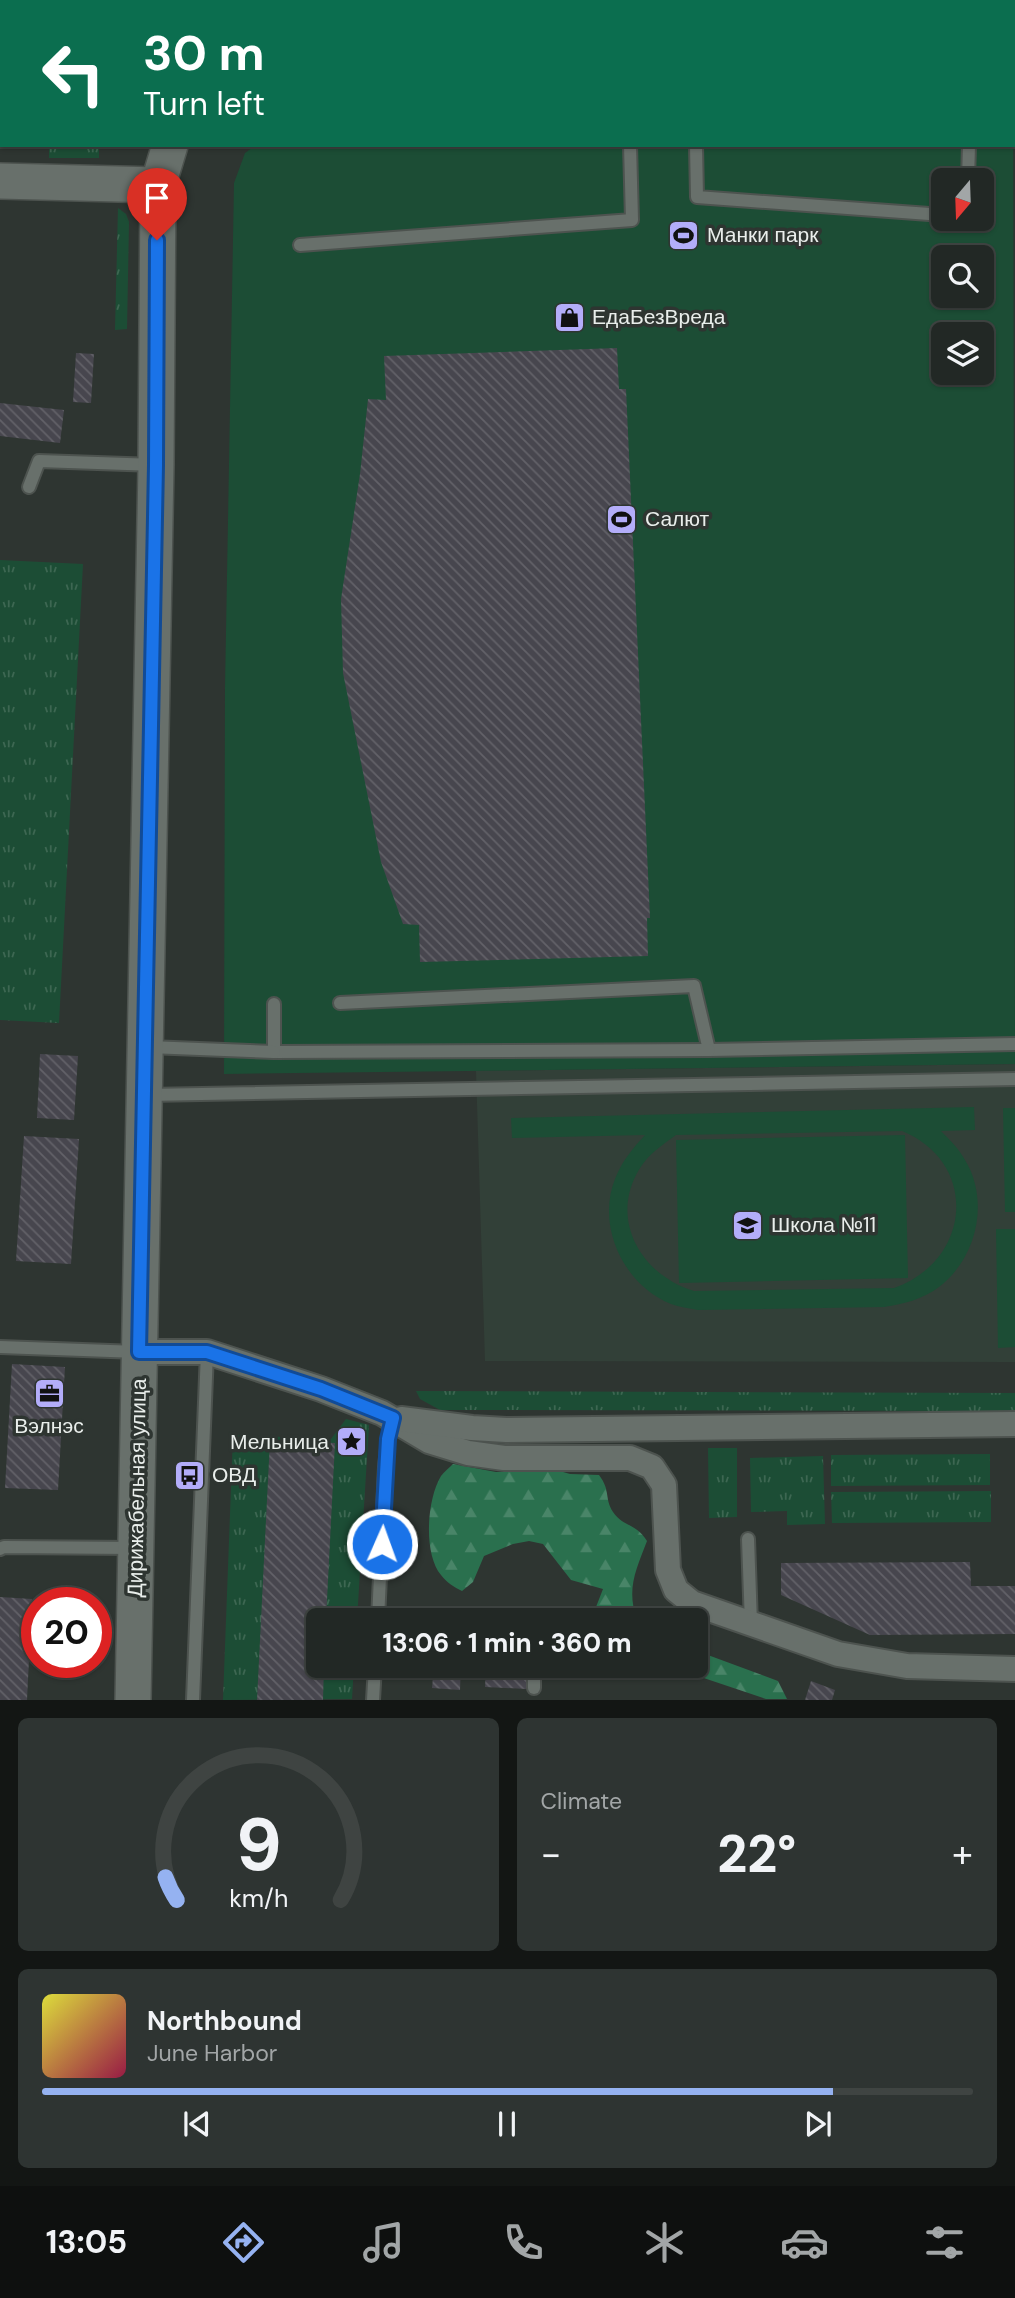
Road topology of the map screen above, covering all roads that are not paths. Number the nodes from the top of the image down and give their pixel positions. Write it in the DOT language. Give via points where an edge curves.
graph roads {
  1 [pos="169,147"];
  2 [pos="630,147"];
  3 [pos="696,147"];
  4 [pos="969,147"];
  5 [pos="968,168"];
  6 [pos="0,181"];
  7 [pos="158,185"];
  8 [pos="931,214"];
  9 [pos="300,245"];
  10 [pos="156,465"];
  11 [pos="29,487"];
  12 [pos="340,1003"];
  13 [pos="274,1004"];
  14 [pos="1015,1044"];
  15 [pos="145,1046"];
  16 [pos="709,1050"];
  17 [pos="274,1052"];
  18 [pos="1015,1079"];
  19 [pos="144,1096"];
  20 [pos="0,1347"];
  21 [pos="139,1352"];
  22 [pos="207,1352"];
  23 [pos="393,1418"];
  24 [pos="1015,1424"];
  25 [pos="748,1539"];
  26 [pos="137,1548"];
  27 [pos="0,1549"];
  28 [pos="379,1608"];
  29 [pos="751,1624"];
  30 [pos="1015,1669"];
  31 [pos="374,1678"];
  32 [pos="534,1678"];
  33 [pos="534,1688"];
  34 [pos="133,1699"];
  35 [pos="193,1699"];
  36 [pos="373,1699"];
  1 -- 7 [label="main road, Дирижабельная улица"];
  2 -- 9 [label="lane" via="632,220"];
  3 -- 8 [label="lane" via="697,197"];
  4 -- 5 [label="lane"];
  6 -- 7 [label="main road"];
  7 -- 10 [label="main road, Дирижабельная улица"];
  10 -- 11 [label="lane" via="39,461"];
  10 -- 15 [label="main road, Дирижабельная улица"];
  12 -- 16 [label="lane" via="694,986"];
  13 -- 17 [label="lane"];
  14 -- 16 [label="lane"];
  15 -- 17 [label="lane"];
  15 -- 19 [label="main road, Дирижабельная улица"];
  16 -- 17 [label="lane"];
  18 -- 19 [label="lane"];
  19 -- 21 [label="main road, Дирижабельная улица"];
  20 -- 21 [label="lane"];
  21 -- 22 [label="street"];
  21 -- 26 [label="main road, Дирижабельная улица"];
  22 -- 23 [label="street"];
  22 -- 35 [label="lane"];
  23 -- 24 [label="street" via="506,1430"];
  23 -- 28 [label="lane" via="385,1467"];
  23 -- 29 [label="street" via="429,1441 468,1453 504,1458 630,1458 652,1467 664,1485 667,1570 676,1590 692,1603"];
  25 -- 29 [label="lane"];
  26 -- 27 [label="lane"];
  26 -- 34 [label="main road, Дирижабельная улица"];
  29 -- 30 [label="street" via="838,1654 907,1667"];
  31 -- 36 [label="lane"];
  32 -- 33 [label="lane"];
}
